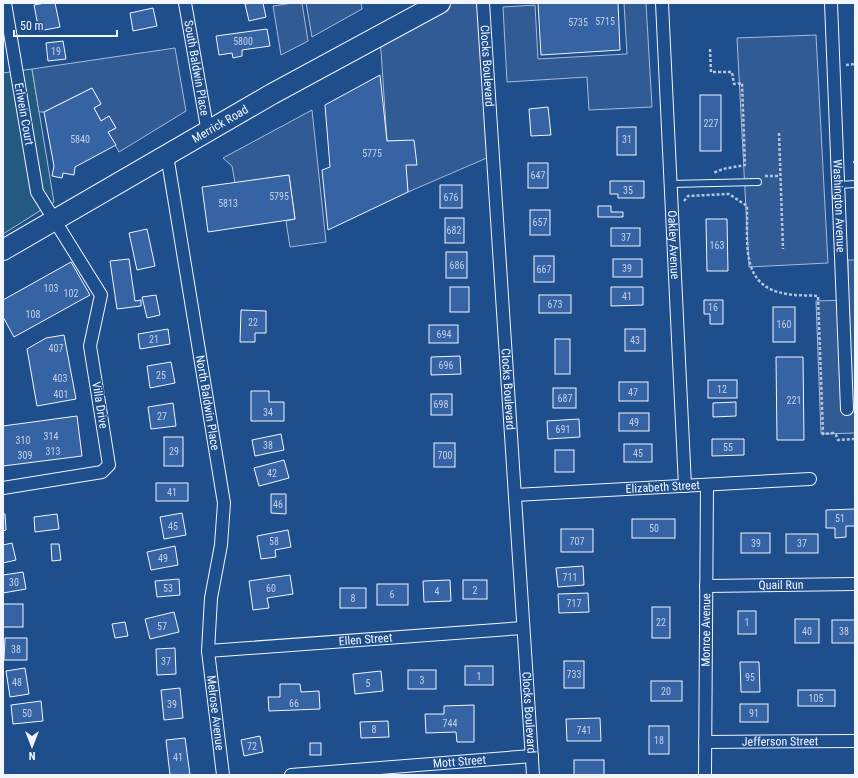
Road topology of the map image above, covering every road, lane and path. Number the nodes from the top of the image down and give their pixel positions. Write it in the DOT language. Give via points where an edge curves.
graph roads {
  1 [pos="5,3"];
  2 [pos="185,3"];
  3 [pos="440,3"];
  4 [pos="483,3"];
  5 [pos="662,3"];
  6 [pos="832,3"];
  7 [pos="710,49"];
  8 [pos="208,133"];
  9 [pos="779,133"];
  10 [pos="167,155"];
  11 [pos="712,174"];
  12 [pos="780,176"];
  13 [pos="758,179"];
  14 [pos="671,184"];
  15 [pos="855,184"];
  16 [pos="838,185"];
  17 [pos="672,201"];
  18 [pos="55,219"];
  19 [pos="782,249"];
  20 [pos="3,250"];
  21 [pos="847,409"];
  22 [pos="855,435"];
  23 [pos="810,479"];
  24 [pos="707,485"];
  25 [pos="685,486"];
  26 [pos="3,488"];
  27 [pos="515,495"];
  28 [pos="855,584"];
  29 [pos="706,586"];
  30 [pos="523,628"];
  31 [pos="208,651"];
  32 [pos="855,741"];
  33 [pos="705,742"];
  34 [pos="532,756"];
  35 [pos="223,775"];
  36 [pos="291,775"];
  37 [pos="533,775"];
  38 [pos="705,775"];
  1 -- 18 [label="street, Erlwein Court" via="37,192"];
  2 -- 8 [label="street, South Baldwin Place"];
  3 -- 8 [label="main road, Merrick Road" via="272,94"];
  4 -- 27 [label="street, Clocks Boulevard"];
  5 -- 14 [label="street, Oakley Avenue"];
  6 -- 16 [label="street, Washington Avenue"];
  7 -- 11 [label="path" via="711,72 732,72 734,84 742,83 745,165"];
  8 -- 10 [label="main road, Merrick Road"];
  9 -- 12 [label="path"];
  10 -- 18 [label="main road, Merrick Road"];
  10 -- 31 [label="street, North Baldwin Place" via="224,503 221,545 211,598"];
  12 -- 13 [label="path"];
  12 -- 19 [label="path"];
  13 -- 14 [label="lane"];
  14 -- 17 [label="street, Oakley Avenue"];
  15 -- 16 [label="lane"];
  16 -- 21 [label="street, Washington Avenue"];
  17 -- 22 [label="path" via="684,201 688,196 729,194 747,206 748,257 753,274 763,284 780,293 818,296 823,434 833,433 838,440 854,439"];
  17 -- 25 [label="street, Oakley Avenue"];
  18 -- 20 [label="main road, Merrick Road"];
  18 -- 26 [label="street, Villa Drive" via="101,295 90,346 105,469"];
  23 -- 24 [label="street, Elizabeth Street"];
  24 -- 25 [label="street, Elizabeth Street"];
  24 -- 29 [label="street, Monroe Avenue"];
  25 -- 27 [label="street, Elizabeth Street"];
  27 -- 30 [label="street, Clocks Boulevard"];
  28 -- 29 [label="street, Quail Run"];
  29 -- 33 [label="street, Monroe Avenue"];
  30 -- 31 [label="street, Ellen Street"];
  30 -- 34 [label="street, Clocks Boulevard"];
  31 -- 35 [label="street, Melrose Avenue"];
  32 -- 33 [label="street, Jefferson Street"];
  33 -- 38 [label="street, Monroe Avenue"];
  34 -- 36 [label="street, Mott Street"];
  34 -- 37 [label="street, Clocks Boulevard"];
}
